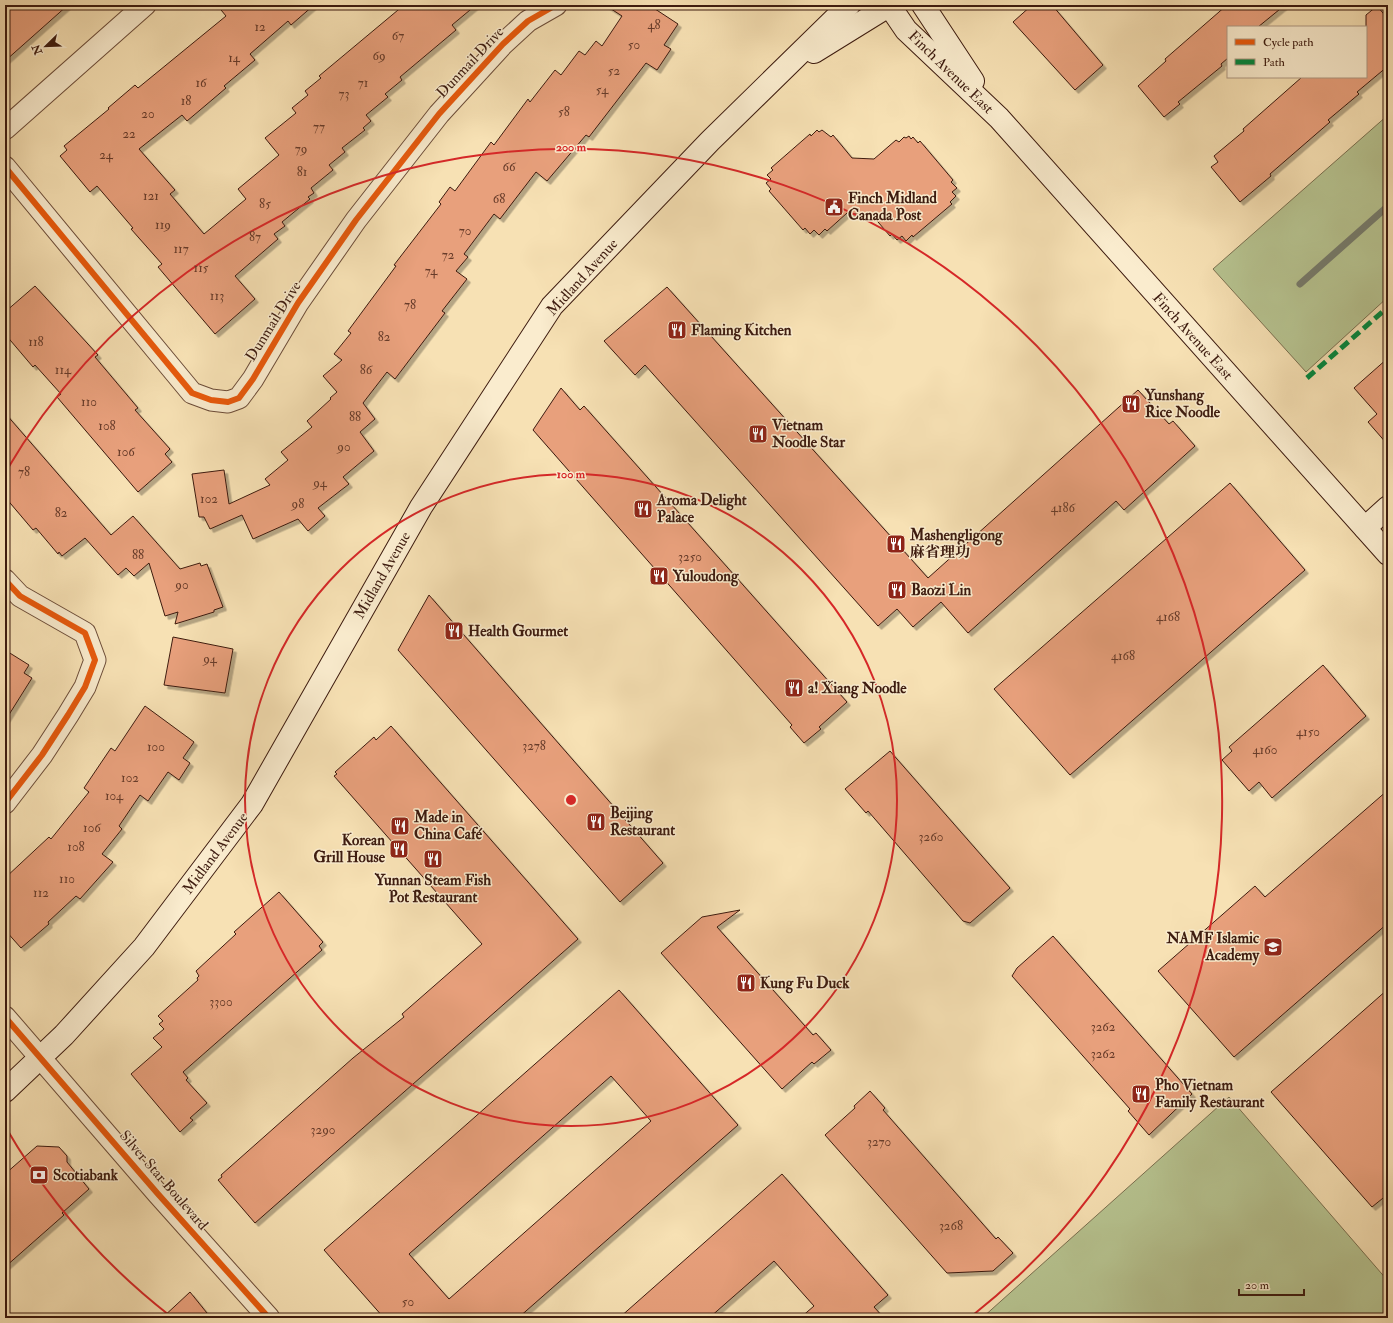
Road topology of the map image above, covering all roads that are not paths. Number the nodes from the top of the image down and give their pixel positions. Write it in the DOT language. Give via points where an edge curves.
graph roads {
  1 [pos="145,5"];
  2 [pos="556,5"];
  3 [pos="849,5"];
  4 [pos="890,5"];
  5 [pos="923,5"];
  6 [pos="779,74"];
  7 [pos="999,118"];
  8 [pos="5,129"];
  9 [pos="5,167"];
  10 [pos="1388,507"];
  11 [pos="1364,528"];
  12 [pos="1388,554"];
  13 [pos="5,580"];
  14 [pos="5,803"];
  15 [pos="5,1017"];
  16 [pos="41,1058"];
  17 [pos="5,1091"];
  18 [pos="269,1318"];
  1 -- 8 [label="street"];
  2 -- 9 [label="street, Dunmail Drive" via="528,21 503,44 439,114 356,220 298,303 253,379 239,398 228,402 211,400 192,393"];
  3 -- 6 [label="main road, Midland Avenue"];
  4 -- 6 [label="main road, Midland Avenue"];
  4 -- 7 [label="main road, Finch Avenue East" via="906,30"];
  5 -- 7 [label="main road, Finch Avenue East"];
  6 -- 16 [label="main road, Midland Avenue" via="552,306 421,507 252,804 144,947"];
  7 -- 11 [label="main road, Finch Avenue East"];
  10 -- 11 [label="main road"];
  11 -- 12 [label="main road, Finch Avenue East"];
  13 -- 14 [label="street" via="20,596 85,633 95,660 85,687 68,715 42,755"];
  15 -- 16 [label="street, Silver Star Boulevard"];
  16 -- 17 [label="main road, Midland Avenue"];
  16 -- 18 [label="street, Silver Star Boulevard"];
}
